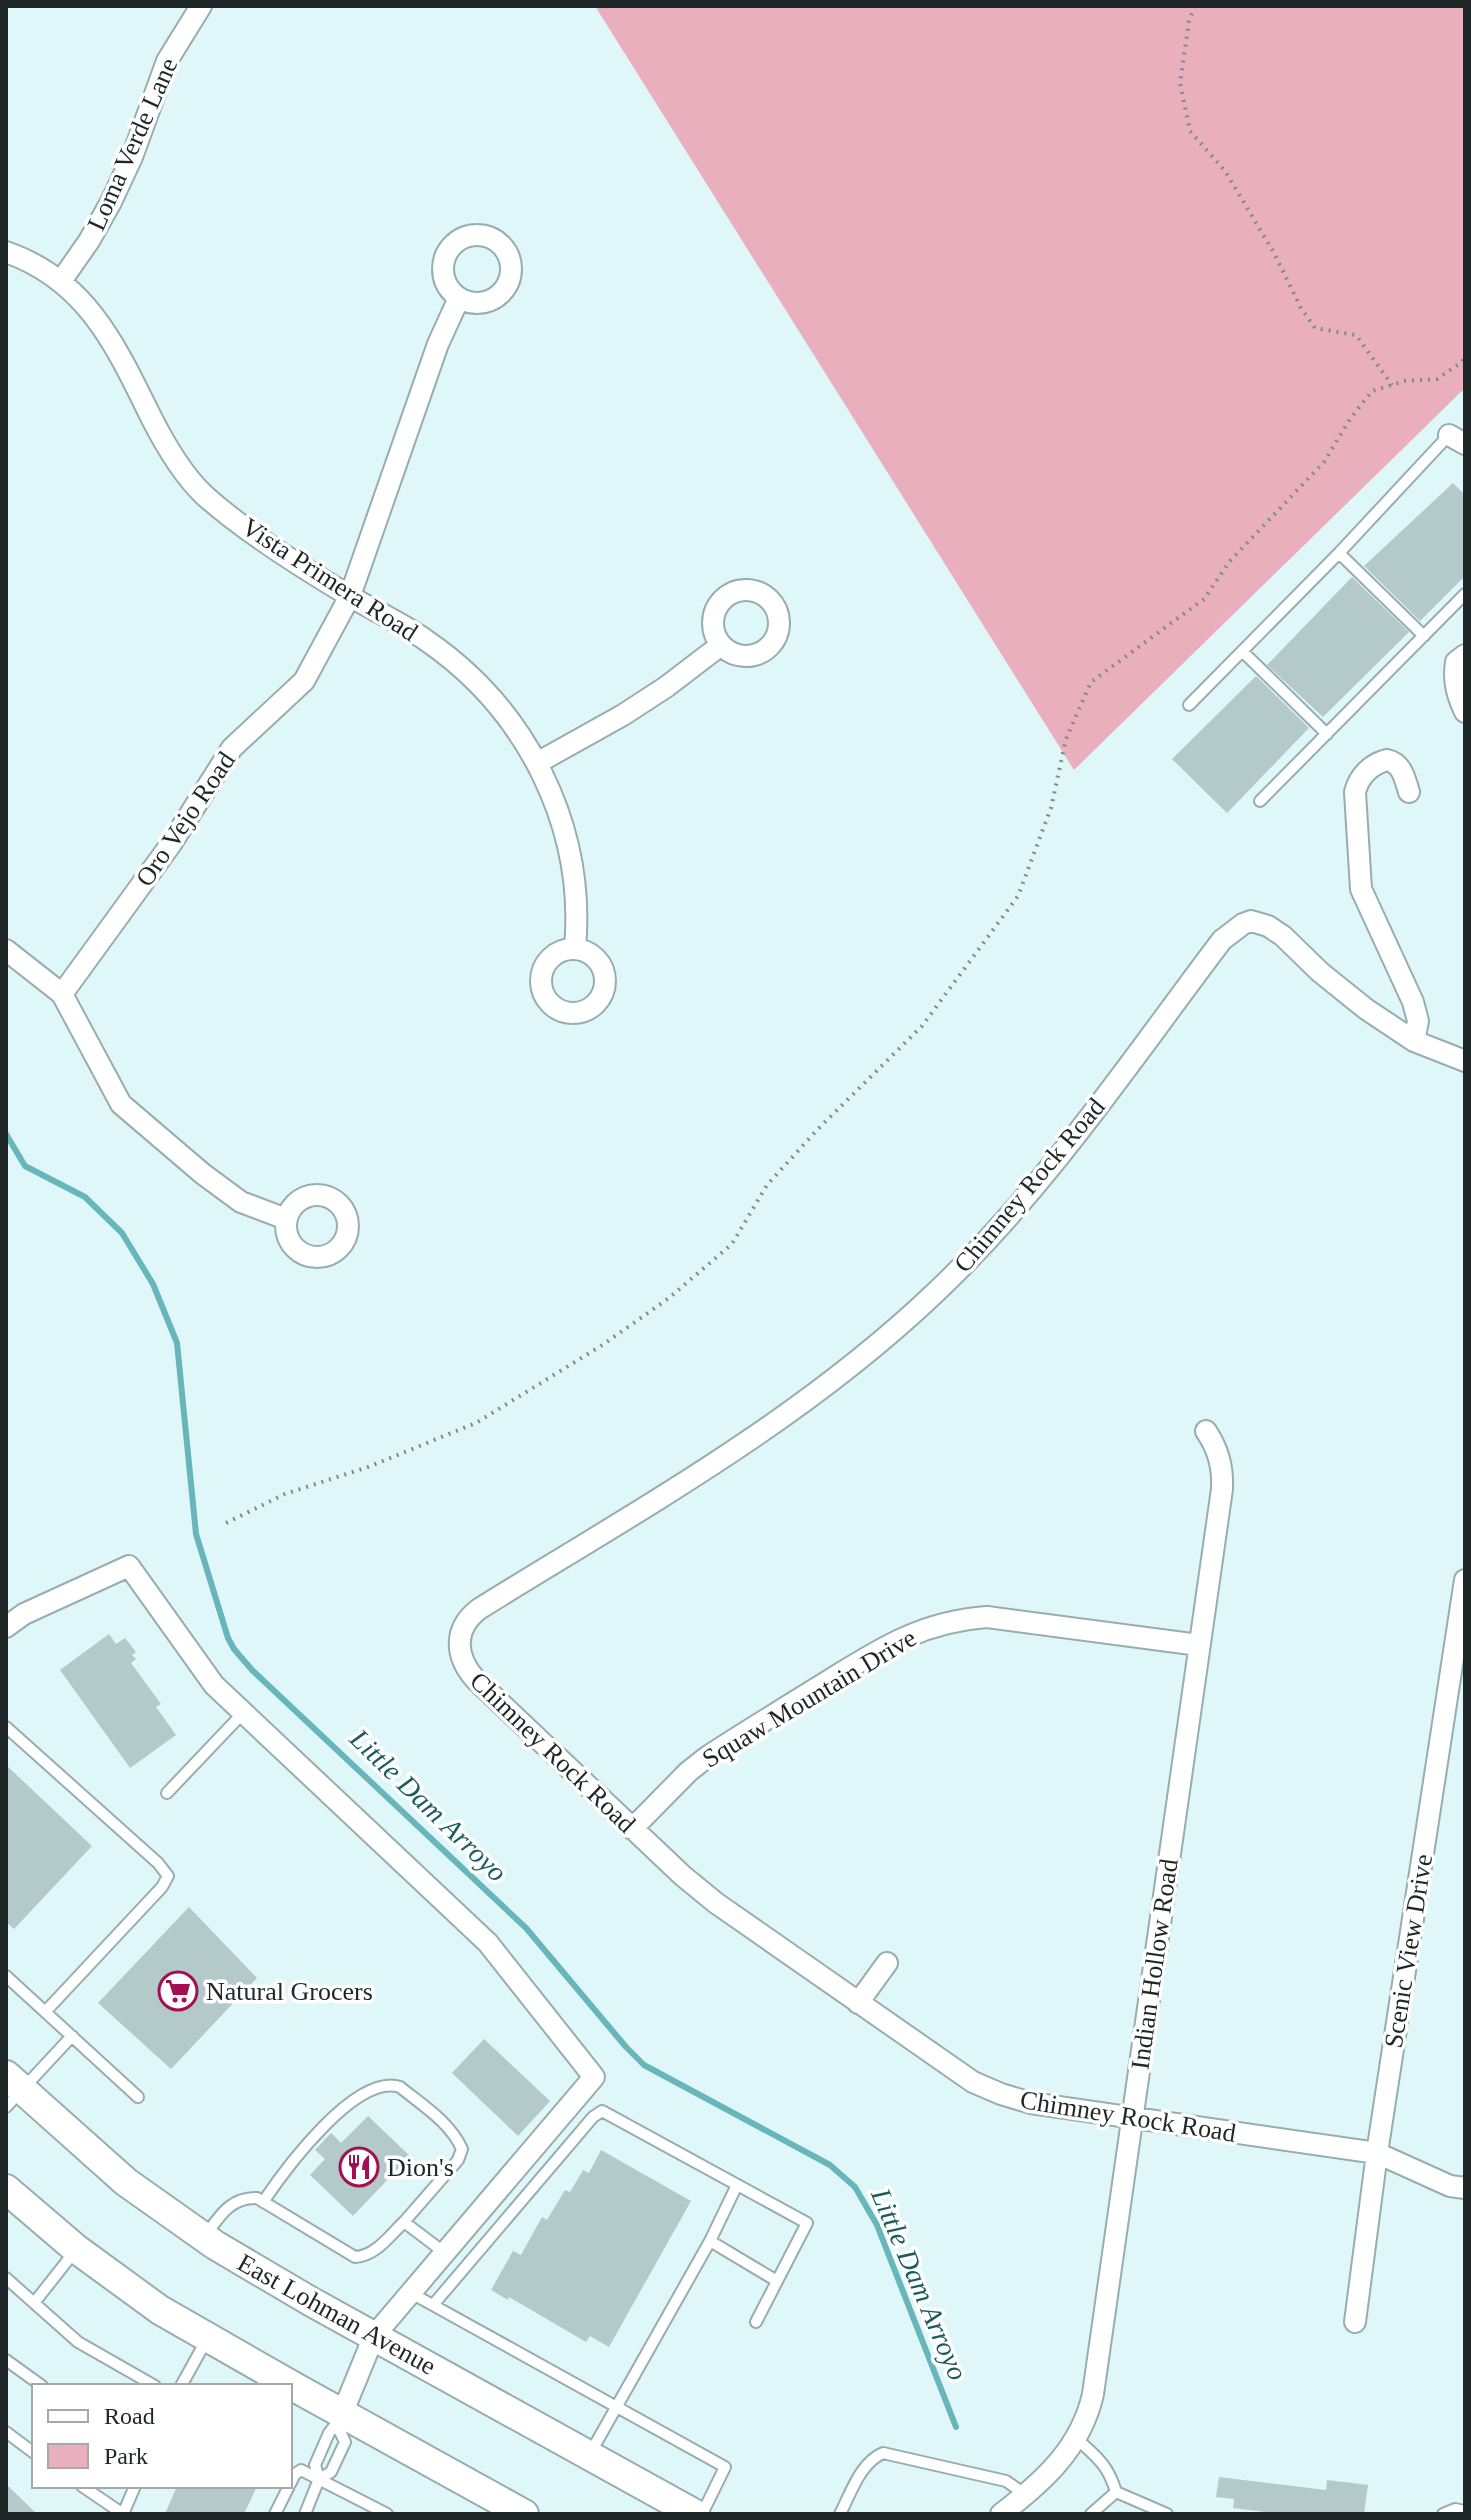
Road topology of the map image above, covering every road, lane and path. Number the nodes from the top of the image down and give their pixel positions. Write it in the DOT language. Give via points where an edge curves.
graph roads {
  1 [pos="201,6"];
  2 [pos="1195,6"];
  3 [pos="6,252"];
  4 [pos="61,281"];
  5 [pos="459,298"];
  6 [pos="1465,355"];
  7 [pos="1392,385"];
  8 [pos="1457,440"];
  9 [pos="1339,553"];
  10 [pos="1465,594"];
  11 [pos="350,596"];
  12 [pos="1424,636"];
  13 [pos="721,645"];
  14 [pos="1242,651"];
  15 [pos="1465,655"];
  16 [pos="1189,705"];
  17 [pos="1465,712"];
  18 [pos="1327,734"];
  19 [pos="537,763"];
  20 [pos="1409,792"];
  21 [pos="1260,801"];
  22 [pos="575,948"];
  23 [pos="6,950"];
  24 [pos="62,994"];
  25 [pos="1414,1041"];
  26 [pos="1465,1061"];
  27 [pos="286,1219"];
  28 [pos="1206,1431"];
  29 [pos="226,1523"];
  30 [pos="1465,1580"];
  31 [pos="6,1627"];
  32 [pos="1199,1645"];
  33 [pos="243,1713"];
  34 [pos="6,1727"];
  35 [pos="167,1793"];
  36 [pos="632,1829"];
  37 [pos="887,1963"];
  38 [pos="6,1976"];
  39 [pos="858,2003"];
  40 [pos="45,2012"];
  41 [pos="72,2036"];
  42 [pos="11,2091"];
  43 [pos="138,2097"];
  44 [pos="1133,2118"];
  45 [pos="1377,2153"];
  46 [pos="737,2185"];
  47 [pos="1465,2188"];
  48 [pos="6,2189"];
  49 [pos="263,2202"];
  50 [pos="404,2222"];
  51 [pos="204,2237"];
  52 [pos="710,2241"];
  53 [pos="76,2249"];
  54 [pos="445,2253"];
  55 [pos="6,2278"];
  56 [pos="777,2281"];
  57 [pos="411,2293"];
  58 [pos="34,2303"];
  59 [pos="433,2305"];
  60 [pos="756,2322"];
  61 [pos="1355,2322"];
  62 [pos="374,2336"];
  63 [pos="207,2338"];
  64 [pos="6,2360"];
  65 [pos="39,2384"];
  66 [pos="152,2384"];
  67 [pos="182,2384"];
  68 [pos="281,2384"];
  69 [pos="292,2391"];
  70 [pos="617,2407"];
  71 [pos="339,2420"];
  72 [pos="6,2432"];
  73 [pos="1076,2438"];
  74 [pos="32,2452"];
  75 [pos="589,2455"];
  76 [pos="319,2479"];
  77 [pos="292,2481"];
  78 [pos="85,2488"];
  79 [pos="134,2488"];
  80 [pos="288,2488"];
  81 [pos="1116,2492"];
  82 [pos="1026,2495"];
  83 [pos="1465,2511"];
  84 [pos="123,2514"];
  85 [pos="275,2514"];
  86 [pos="305,2514"];
  87 [pos="387,2514"];
  88 [pos="524,2514"];
  89 [pos="695,2514"];
  90 [pos="702,2514"];
  91 [pos="840,2514"];
  92 [pos="1001,2514"];
  93 [pos="1091,2514"];
  94 [pos="1167,2514"];
  95 [pos="1443,2514"];
  1 -- 4 [label="street, Loma Verde Lane" via="167,61 111,202"];
  2 -- 7 [label="path" via="1180,83 1190,131 1225,171 1315,328 1356,335"];
  3 -- 4 [label="street, Vista Primera Road"];
  4 -- 11 [label="street, Vista Primera Road" via="99,320 166,444 204,494 271,546"];
  5 -- 11 [label="street, Oro Vejo Road"];
  6 -- 7 [label="path" via="1437,379"];
  7 -- 29 [label="path" via="1372,391 1324,462 1230,561 1204,599 1091,682 1066,739 1051,808 1018,896 922,1026 767,1185 732,1244 604,1344 476,1423 285,1494"];
  8 -- 9 [label="lane"];
  9 -- 12 [label="lane"];
  9 -- 14 [label="lane"];
  10 -- 12 [label="lane"];
  11 -- 19 [label="street, Vista Primera Road" via="414,632 460,667 502,711"];
  11 -- 24 [label="street, Oro Vejo Road" via="304,681 232,748 171,844"];
  12 -- 18 [label="lane"];
  13 -- 19 [label="street" via="623,715"];
  14 -- 16 [label="lane"];
  14 -- 18 [label="lane"];
  15 -- 17 [label="street" via="1456,662 1454,676"];
  18 -- 21 [label="lane"];
  19 -- 22 [label="street, Vista Primera Road" via="571,858"];
  20 -- 25 [label="street" via="1397,765 1387,760 1361,777 1355,792 1361,889 1416,1011"];
  23 -- 24 [label="street"];
  24 -- 27 [label="street" via="121,1104 241,1202"];
  25 -- 26 [label="street"];
  25 -- 36 [label="street, Chimney Rock Road" via="1349,996 1276,931 1251,921 1235,928 1021,1204 901,1325 758,1435 467,1620 459,1649 469,1672"];
  28 -- 32 [label="street, Indian Hollow Road" via="1219,1454 1223,1478"];
  30 -- 45 [label="street, Scenic View Drive"];
  31 -- 33 [label="street" via="129,1566 214,1685"];
  32 -- 36 [label="street, Squaw Mountain Drive" via="1000,1618 926,1627 880,1649 707,1757"];
  32 -- 44 [label="street, Indian Hollow Road"];
  33 -- 35 [label="lane"];
  33 -- 54 [label="street" via="488,1943 594,2077"];
  34 -- 40 [label="lane" via="168,1876"];
  36 -- 39 [label="street, Chimney Rock Road" via="716,1903"];
  37 -- 39 [label="street"];
  38 -- 40 [label="lane"];
  39 -- 44 [label="street, Chimney Rock Road" via="959,2074 1001,2094"];
  40 -- 41 [label="lane"];
  41 -- 42 [label="lane"];
  41 -- 43 [label="lane"];
  42 -- 51 [label="main road, East Lohman Avenue"];
  44 -- 45 [label="street, Chimney Rock Road"];
  44 -- 73 [label="street, Indian Hollow Road" via="1093,2394"];
  45 -- 47 [label="street, Chimney Rock Road"];
  45 -- 61 [label="street, Scenic View Drive"];
  46 -- 52 [label="lane"];
  46 -- 56 [label="lane" via="807,2223"];
  46 -- 59 [label="lane" via="602,2111"];
  48 -- 53 [label="main road"];
  49 -- 50 [label="lane" via="355,2257 374,2252"];
  49 -- 50 [label="lane" via="347,2105 391,2084 446,2125 462,2149"];
  49 -- 51 [label="lane" via="246,2197 235,2201"];
  50 -- 54 [label="lane"];
  51 -- 62 [label="main road, East Lohman Avenue"];
  52 -- 56 [label="lane"];
  52 -- 70 [label="lane"];
  53 -- 58 [label="lane"];
  53 -- 63 [label="main road"];
  54 -- 57 [label="street"];
  55 -- 58 [label="lane"];
  56 -- 60 [label="lane"];
  57 -- 59 [label="lane"];
  57 -- 62 [label="street"];
  58 -- 66 [label="lane" via="78,2342"];
  59 -- 70 [label="lane"];
  62 -- 71 [label="street"];
  62 -- 75 [label="main road, East Lohman Avenue"];
  63 -- 67 [label="lane"];
  63 -- 68 [label="main road"];
  64 -- 65 [label="lane"];
  69 -- 71 [label="main road"];
  70 -- 75 [label="lane"];
  70 -- 90 [label="lane" via="725,2467"];
  71 -- 76 [label="lane" via="315,2465"];
  71 -- 76 [label="lane" via="345,2442 331,2472"];
  71 -- 88 [label="main road"];
  72 -- 74 [label="lane"];
  73 -- 81 [label="lane" via="1111,2474"];
  73 -- 82 [label="street, Indian Hollow Road"];
  75 -- 89 [label="main road, East Lohman Avenue"];
  76 -- 77 [label="lane" via="301,2470"];
  76 -- 86 [label="lane"];
  76 -- 87 [label="lane"];
  78 -- 84 [label="lane"];
  79 -- 84 [label="lane"];
  80 -- 85 [label="lane"];
  81 -- 93 [label="lane"];
  81 -- 94 [label="lane"];
  82 -- 91 [label="lane" via="1006,2481 883,2453 865,2466"];
  82 -- 92 [label="street, Indian Hollow Road"];
  83 -- 95 [label="lane"];
}
